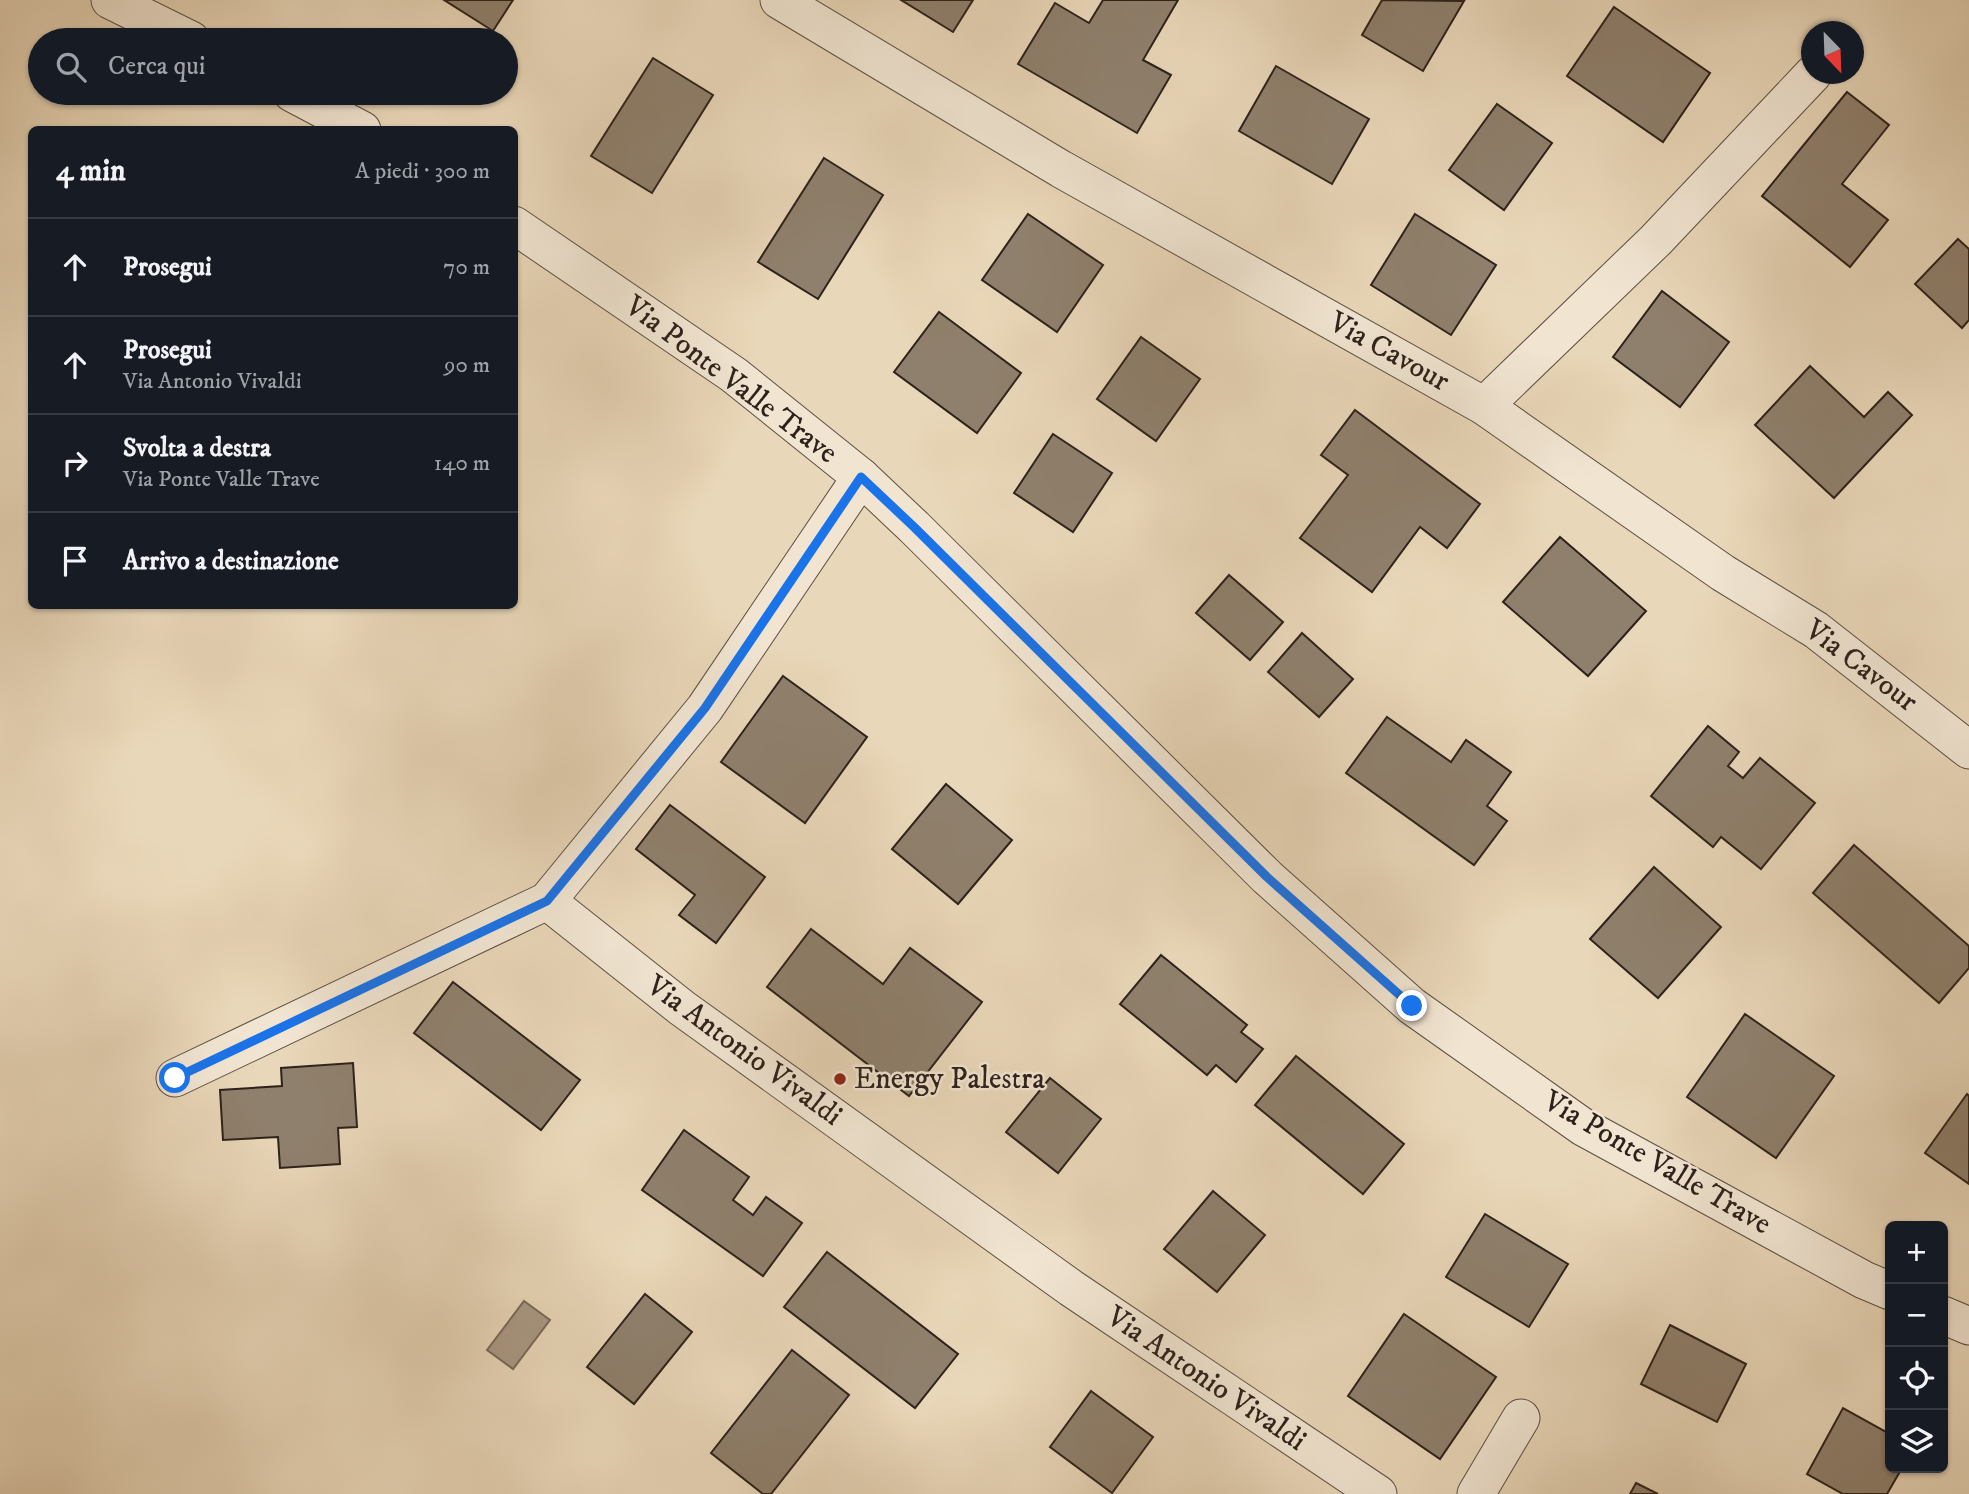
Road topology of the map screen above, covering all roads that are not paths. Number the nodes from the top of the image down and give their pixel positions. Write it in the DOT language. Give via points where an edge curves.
graph roads {
  1 [pos="110,0"];
  2 [pos="779,0"];
  3 [pos="167,28"];
  4 [pos="1804,84"];
  5 [pos="315,105"];
  6 [pos="354,126"];
  7 [pos="518,228"];
  8 [pos="1484,406"];
  9 [pos="861,477"];
  10 [pos="1969,750"];
  11 [pos="547,901"];
  12 [pos="175,1078"];
  13 [pos="1885,1289"];
  14 [pos="1948,1317"];
  15 [pos="1969,1326"];
  16 [pos="1521,1418"];
  17 [pos="1378,1494"];
  18 [pos="1476,1494"];
  1 -- 3 [label="street"];
  2 -- 8 [label="street, Via Cavour" via="1061,169"];
  4 -- 8 [label="street" via="1656,240"];
  5 -- 6 [label="street"];
  7 -- 9 [label="street, Via Ponte Valle Trave" via="734,375"];
  8 -- 10 [label="street, Via Cavour" via="1723,573 1816,630"];
  9 -- 11 [label="street" via="705,708"];
  9 -- 13 [label="street, Via Ponte Valle Trave" via="1267,877 1412,1006 1583,1128"];
  11 -- 12 [label="street"];
  11 -- 17 [label="street, Via Antonio Vivaldi" via="682,1008 1060,1280"];
  14 -- 15 [label="street"];
  16 -- 18 [label="street"];
}
